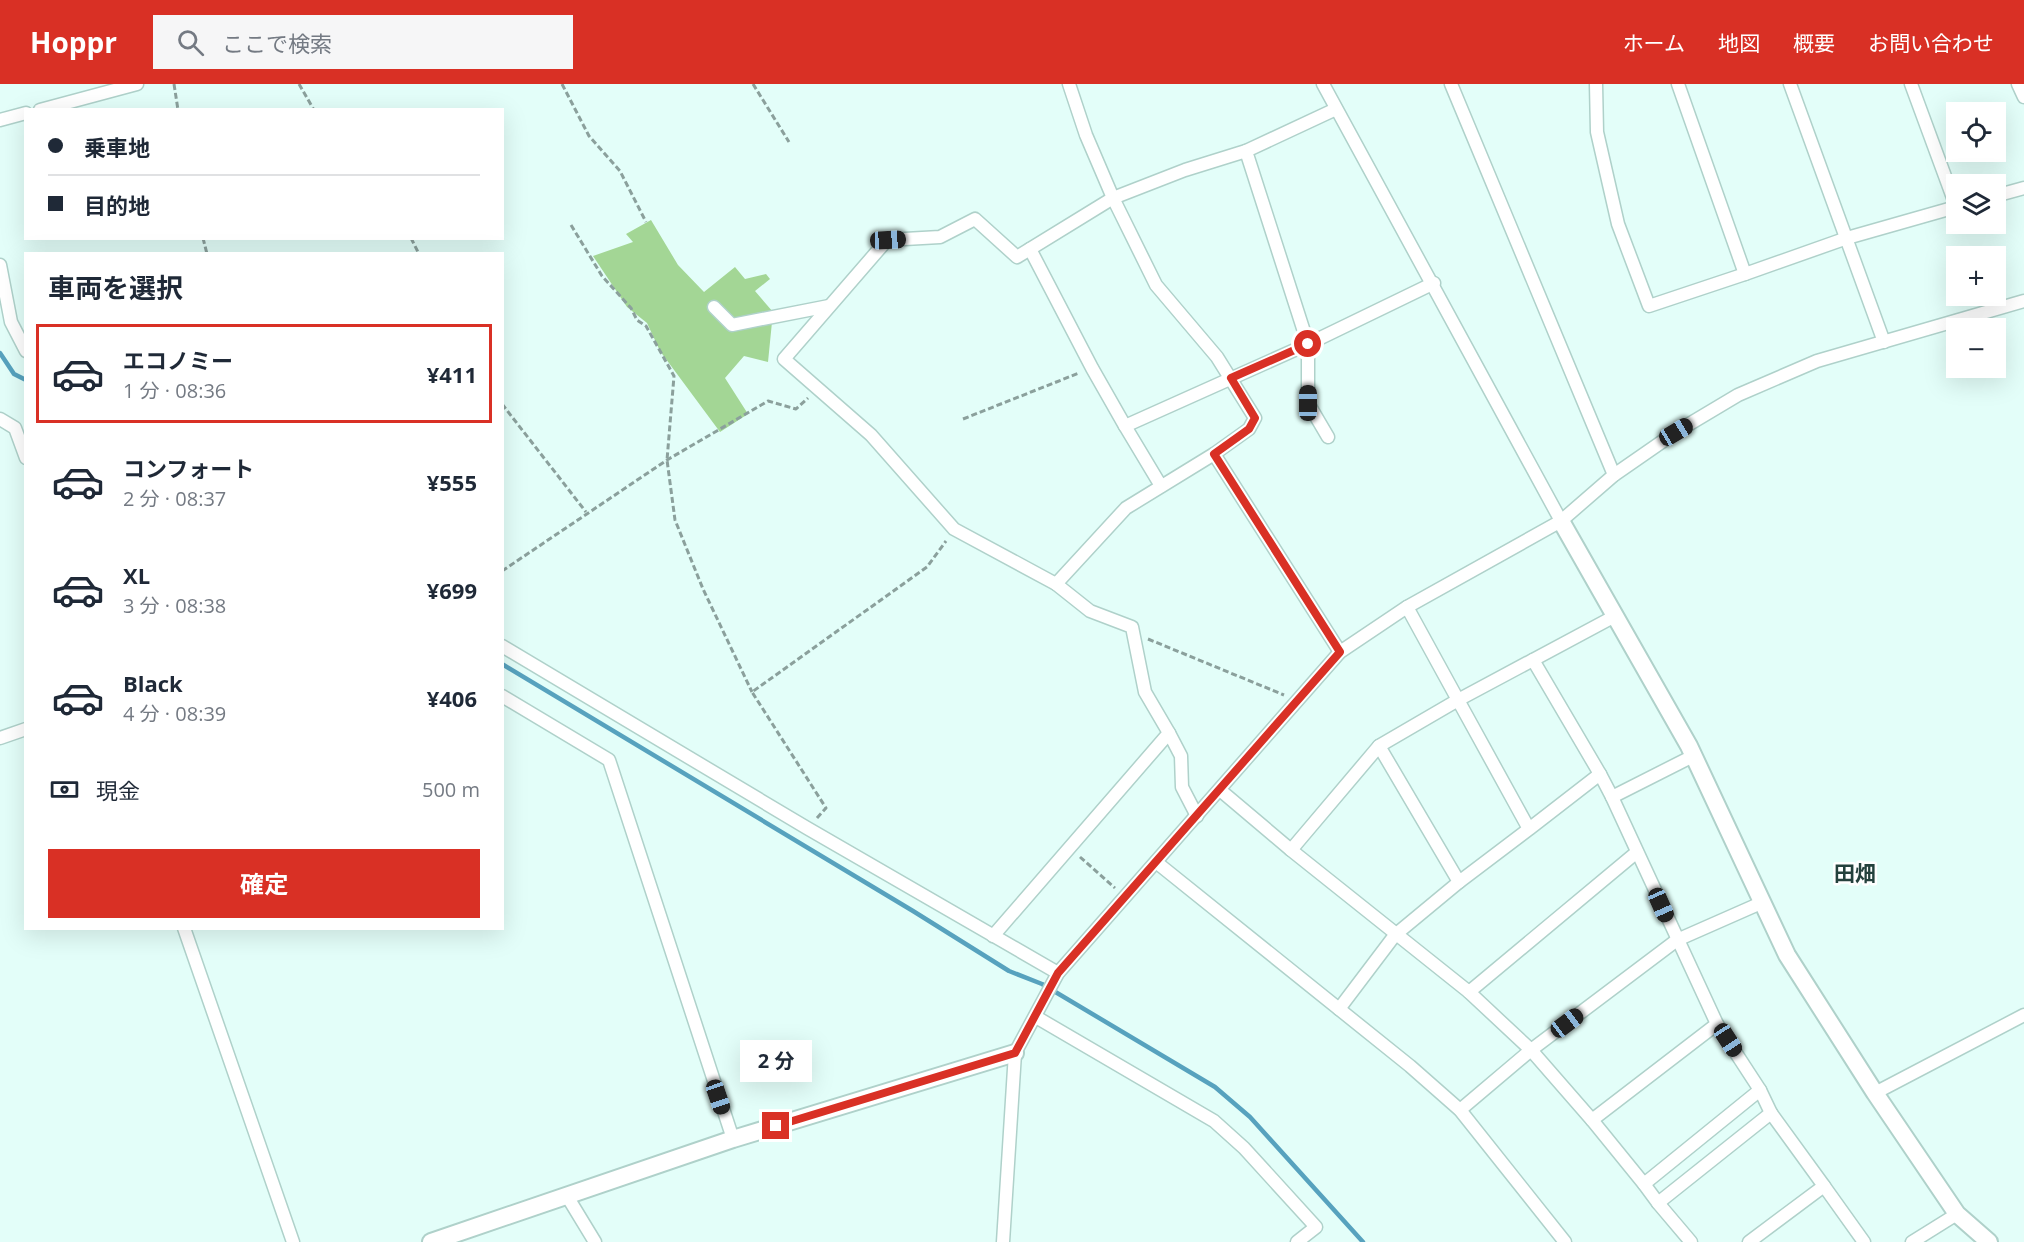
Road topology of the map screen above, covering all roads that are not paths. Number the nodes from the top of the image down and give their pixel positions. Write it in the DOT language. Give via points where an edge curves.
graph roads {
  1 [pos="137,84"];
  2 [pos="1069,84"];
  3 [pos="1323,84"];
  4 [pos="1451,84"];
  5 [pos="1596,84"];
  6 [pos="1678,84"];
  7 [pos="1790,84"];
  8 [pos="1911,84"];
  9 [pos="2018,84"];
  10 [pos="2024,98"];
  11 [pos="47,108"];
  12 [pos="1336,109"];
  13 [pos="24,114"];
  14 [pos="0,120"];
  15 [pos="1246,151"];
  16 [pos="1946,179"];
  17 [pos="2024,188"];
  18 [pos="2006,193"];
  19 [pos="1113,198"];
  20 [pos="1946,209"];
  21 [pos="1847,238"];
  22 [pos="1030,249"];
  23 [pos="0,265"];
  24 [pos="1745,274"];
  25 [pos="1434,283"];
  26 [pos="2024,301"];
  27 [pos="830,306"];
  28 [pos="714,307"];
  29 [pos="1884,342"];
  30 [pos="1308,344"];
  31 [pos="24,347"];
  32 [pos="1231,378"];
  33 [pos="0,419"];
  34 [pos="1125,426"];
  35 [pos="1328,437"];
  36 [pos="24,453"];
  37 [pos="1214,454"];
  38 [pos="1614,475"];
  39 [pos="1161,486"];
  40 [pos="1561,520"];
  41 [pos="1056,584"];
  42 [pos="1407,607"];
  43 [pos="1615,616"];
  44 [pos="504,647"];
  45 [pos="1340,652"];
  46 [pos="1533,660"];
  47 [pos="504,697"];
  48 [pos="1458,700"];
  49 [pos="24,730"];
  50 [pos="1169,733"];
  51 [pos="0,738"];
  52 [pos="1379,746"];
  53 [pos="1693,756"];
  54 [pos="1600,774"];
  55 [pos="1220,790"];
  56 [pos="1612,797"];
  57 [pos="1197,816"];
  58 [pos="1529,829"];
  59 [pos="1291,850"];
  60 [pos="1637,852"];
  61 [pos="1156,862"];
  62 [pos="1459,882"];
  63 [pos="1761,903"];
  64 [pos="185,930"];
  65 [pos="1395,935"];
  66 [pos="993,936"];
  67 [pos="1677,940"];
  68 [pos="1058,973"];
  69 [pos="1469,992"];
  70 [pos="1339,1009"];
  71 [pos="2024,1014"];
  72 [pos="1036,1017"];
  73 [pos="1717,1024"];
  74 [pos="1531,1050"];
  75 [pos="1015,1053"];
  76 [pos="1760,1090"];
  77 [pos="1875,1093"];
  78 [pos="1460,1110"];
  79 [pos="1771,1113"];
  80 [pos="1592,1120"];
  81 [pos="733,1139"];
  82 [pos="1644,1184"];
  83 [pos="1824,1186"];
  84 [pos="567,1196"];
  85 [pos="1658,1203"];
  86 [pos="1957,1214"];
  87 [pos="293,1242"];
  88 [pos="431,1242"];
  89 [pos="595,1242"];
  90 [pos="1003,1242"];
  91 [pos="1297,1242"];
  92 [pos="1565,1242"];
  93 [pos="1691,1242"];
  94 [pos="1749,1242"];
  95 [pos="1864,1242"];
  96 [pos="1912,1242"];
  97 [pos="1989,1242"];
  1 -- 11 [label="street"];
  2 -- 19 [label="street"];
  3 -- 12 [label="street"];
  4 -- 38 [label="street"];
  5 -- 24 [label="street" via="1597,132 1618,224 1648,306"];
  6 -- 24 [label="street"];
  7 -- 21 [label="street"];
  8 -- 16 [label="street"];
  9 -- 10 [label="street"];
  12 -- 15 [label="street"];
  12 -- 25 [label="street"];
  13 -- 14 [label="street"];
  15 -- 19 [label="street"];
  15 -- 30 [label="street"];
  17 -- 18 [label="street"];
  19 -- 22 [label="street"];
  19 -- 32 [label="street" via="1156,285"];
  20 -- 21 [label="street"];
  21 -- 24 [label="street"];
  21 -- 29 [label="street"];
  22 -- 27 [label="street" via="1017,257 975,219 940,237 888,240"];
  22 -- 34 [label="street"];
  23 -- 31 [label="street" via="10,322"];
  25 -- 30 [label="street"];
  25 -- 40 [label="street"];
  26 -- 29 [label="street"];
  27 -- 28 [label="street" via="732,325"];
  27 -- 41 [label="street" via="784,358 871,435 954,529"];
  29 -- 38 [label="street" via="1817,362 1738,395"];
  30 -- 32 [label="street"];
  30 -- 35 [label="street" via="1308,403"];
  32 -- 34 [label="street"];
  32 -- 37 [label="street" via="1255,418 1249,429"];
  33 -- 36 [label="street" via="15,428"];
  34 -- 39 [label="street"];
  37 -- 39 [label="street"];
  37 -- 45 [label="street"];
  38 -- 40 [label="street"];
  39 -- 41 [label="street" via="1126,508"];
  40 -- 42 [label="street"];
  40 -- 43 [label="street"];
  41 -- 50 [label="street" via="1090,611 1132,627 1145,692"];
  42 -- 45 [label="street"];
  42 -- 48 [label="street"];
  43 -- 46 [label="street"];
  43 -- 53 [label="street"];
  44 -- 66 [label="street"];
  45 -- 55 [label="street"];
  46 -- 48 [label="street"];
  46 -- 54 [label="street"];
  47 -- 81 [label="street" via="609,760"];
  48 -- 52 [label="street"];
  48 -- 58 [label="street"];
  49 -- 51 [label="street"];
  50 -- 57 [label="street" via="1180,756 1182,787"];
  50 -- 66 [label="street"];
  52 -- 59 [label="street"];
  52 -- 62 [label="street"];
  53 -- 56 [label="street"];
  53 -- 63 [label="street"];
  54 -- 56 [label="street"];
  54 -- 58 [label="street"];
  55 -- 57 [label="street"];
  55 -- 59 [label="street"];
  56 -- 60 [label="street"];
  57 -- 61 [label="street"];
  58 -- 62 [label="street"];
  59 -- 65 [label="street"];
  60 -- 67 [label="street"];
  60 -- 69 [label="street"];
  61 -- 68 [label="street"];
  61 -- 70 [label="street"];
  62 -- 65 [label="street"];
  63 -- 67 [label="street"];
  63 -- 77 [label="street" via="1787,955"];
  64 -- 87 [label="street"];
  65 -- 69 [label="street"];
  65 -- 70 [label="street"];
  66 -- 68 [label="street"];
  67 -- 73 [label="street"];
  67 -- 74 [label="street"];
  68 -- 72 [label="street"];
  69 -- 74 [label="street"];
  70 -- 78 [label="street"];
  71 -- 77 [label="street"];
  72 -- 75 [label="street"];
  72 -- 91 [label="street" via="1214,1120 1316,1227"];
  73 -- 76 [label="street"];
  73 -- 80 [label="street"];
  74 -- 78 [label="street"];
  74 -- 80 [label="street"];
  75 -- 81 [label="street"];
  75 -- 90 [label="street"];
  76 -- 79 [label="street"];
  76 -- 82 [label="street"];
  77 -- 86 [label="street"];
  78 -- 92 [label="street"];
  79 -- 83 [label="street"];
  79 -- 85 [label="street"];
  80 -- 82 [label="street"];
  81 -- 84 [label="street"];
  82 -- 85 [label="street"];
  83 -- 94 [label="street"];
  83 -- 95 [label="street"];
  84 -- 88 [label="street"];
  84 -- 89 [label="street"];
  85 -- 93 [label="street"];
  86 -- 96 [label="street"];
  86 -- 97 [label="street"];
}
